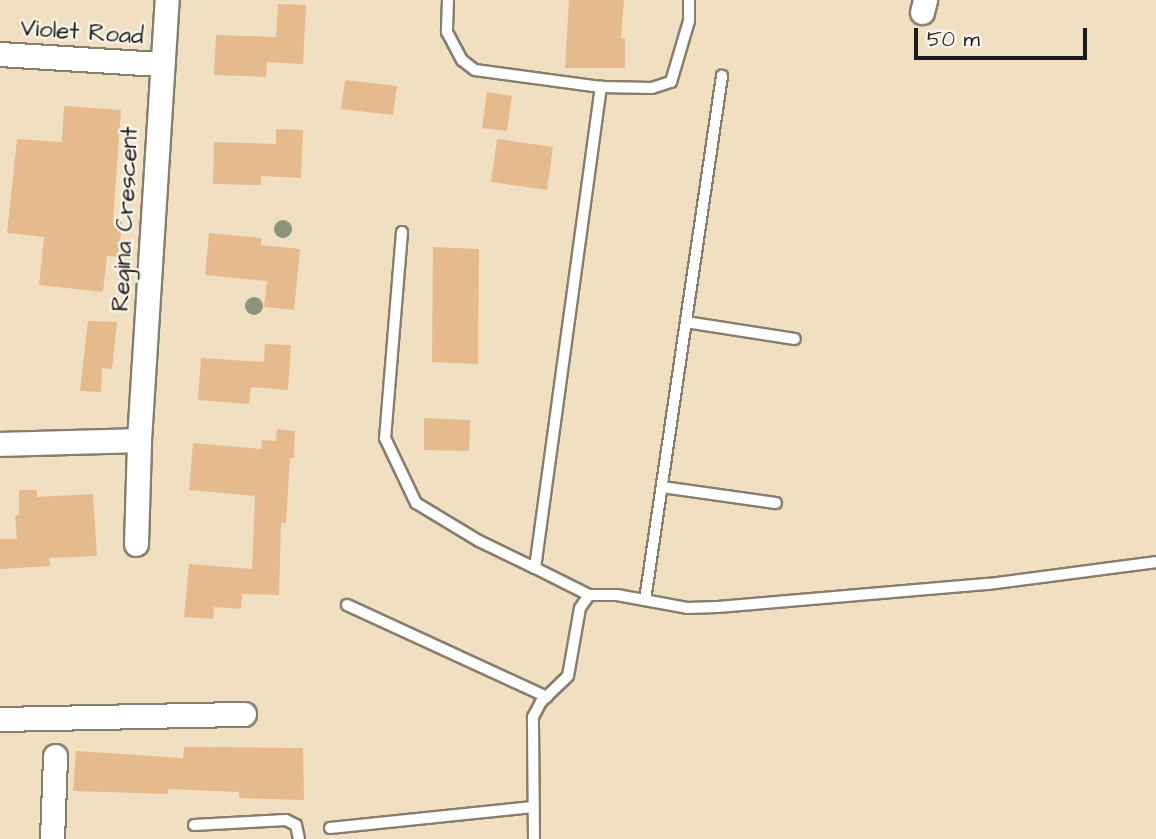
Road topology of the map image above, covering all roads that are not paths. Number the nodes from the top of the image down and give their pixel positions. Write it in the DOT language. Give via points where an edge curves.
graph roads {
  1 [pos="167,0"];
  2 [pos="448,0"];
  3 [pos="689,0"];
  4 [pos="0,54"];
  5 [pos="161,64"];
  6 [pos="722,76"];
  7 [pos="601,88"];
  8 [pos="402,232"];
  9 [pos="686,322"];
  10 [pos="796,339"];
  11 [pos="139,440"];
  12 [pos="0,444"];
  13 [pos="662,487"];
  14 [pos="776,503"];
  15 [pos="136,544"];
  16 [pos="1156,562"];
  17 [pos="535,568"];
  18 [pos="589,595"];
  19 [pos="645,600"];
  20 [pos="347,605"];
  21 [pos="547,697"];
  22 [pos="244,714"];
  23 [pos="0,719"];
  24 [pos="55,756"];
  25 [pos="533,807"];
  26 [pos="194,825"];
  27 [pos="330,828"];
  28 [pos="52,839"];
  29 [pos="299,839"];
  30 [pos="534,839"];
  1 -- 5 [label="street, Regina Crescent"];
  2 -- 7 [label="lane" via="447,32 462,60 475,70"];
  3 -- 7 [label="lane" via="689,21 671,82 652,88"];
  4 -- 5 [label="street, Violet Road"];
  5 -- 11 [label="street, Regina Crescent"];
  6 -- 9 [label="lane"];
  7 -- 17 [label="lane"];
  8 -- 17 [label="lane" via="385,438 416,503"];
  9 -- 10 [label="lane"];
  9 -- 13 [label="lane"];
  11 -- 12 [label="street"];
  11 -- 15 [label="street, Regina Crescent"];
  13 -- 14 [label="lane"];
  13 -- 19 [label="lane"];
  16 -- 19 [label="lane" via="989,584 718,607 687,608"];
  17 -- 18 [label="lane"];
  18 -- 19 [label="lane"];
  18 -- 21 [label="lane" via="580,608 568,676"];
  20 -- 21 [label="lane"];
  21 -- 25 [label="lane" via="537,708 531,727"];
  22 -- 23 [label="street"];
  24 -- 28 [label="street"];
  25 -- 27 [label="lane"];
  25 -- 30 [label="lane"];
  26 -- 29 [label="lane" via="286,820 296,825"];
}
